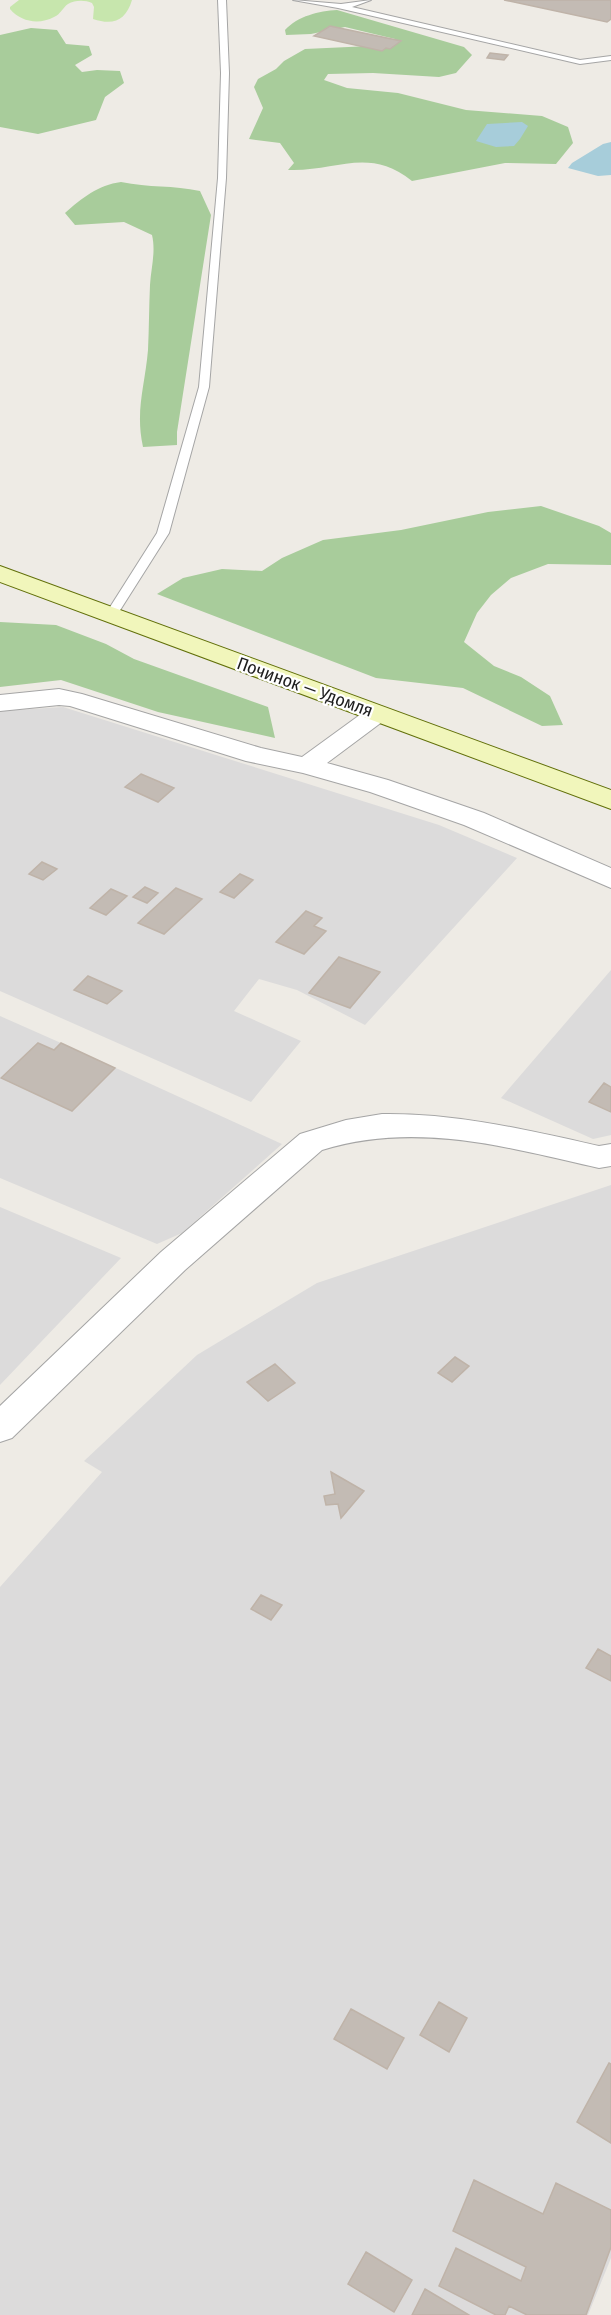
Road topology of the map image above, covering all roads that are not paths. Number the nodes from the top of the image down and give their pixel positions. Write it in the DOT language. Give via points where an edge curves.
graph roads {
  1 [pos="222,0"];
  2 [pos="297,0"];
  3 [pos="367,0"];
  4 [pos="341,7"];
  5 [pos="611,58"];
  6 [pos="0,573"];
  7 [pos="111,615"];
  8 [pos="0,703"];
  9 [pos="376,714"];
  10 [pos="307,766"];
  11 [pos="611,800"];
  12 [pos="611,879"];
  13 [pos="611,1155"];
  14 [pos="0,1428"];
  1 -- 7 [label="lane" via="222,178 204,387 163,533"];
  2 -- 4 [label="lane"];
  3 -- 4 [label="lane"];
  4 -- 5 [label="lane" via="580,62"];
  6 -- 7 [label="main road, Починок — Удомля"];
  7 -- 9 [label="main road, Починок — Удомля"];
  8 -- 10 [label="street" via="73,699 255,755"];
  9 -- 10 [label="street"];
  9 -- 11 [label="main road, Починок — Удомля"];
  10 -- 12 [label="street" via="474,819"];
  13 -- 14 [label="street" via="599,1157 487,1133 404,1124 363,1126 311,1142 173,1261"];
}
